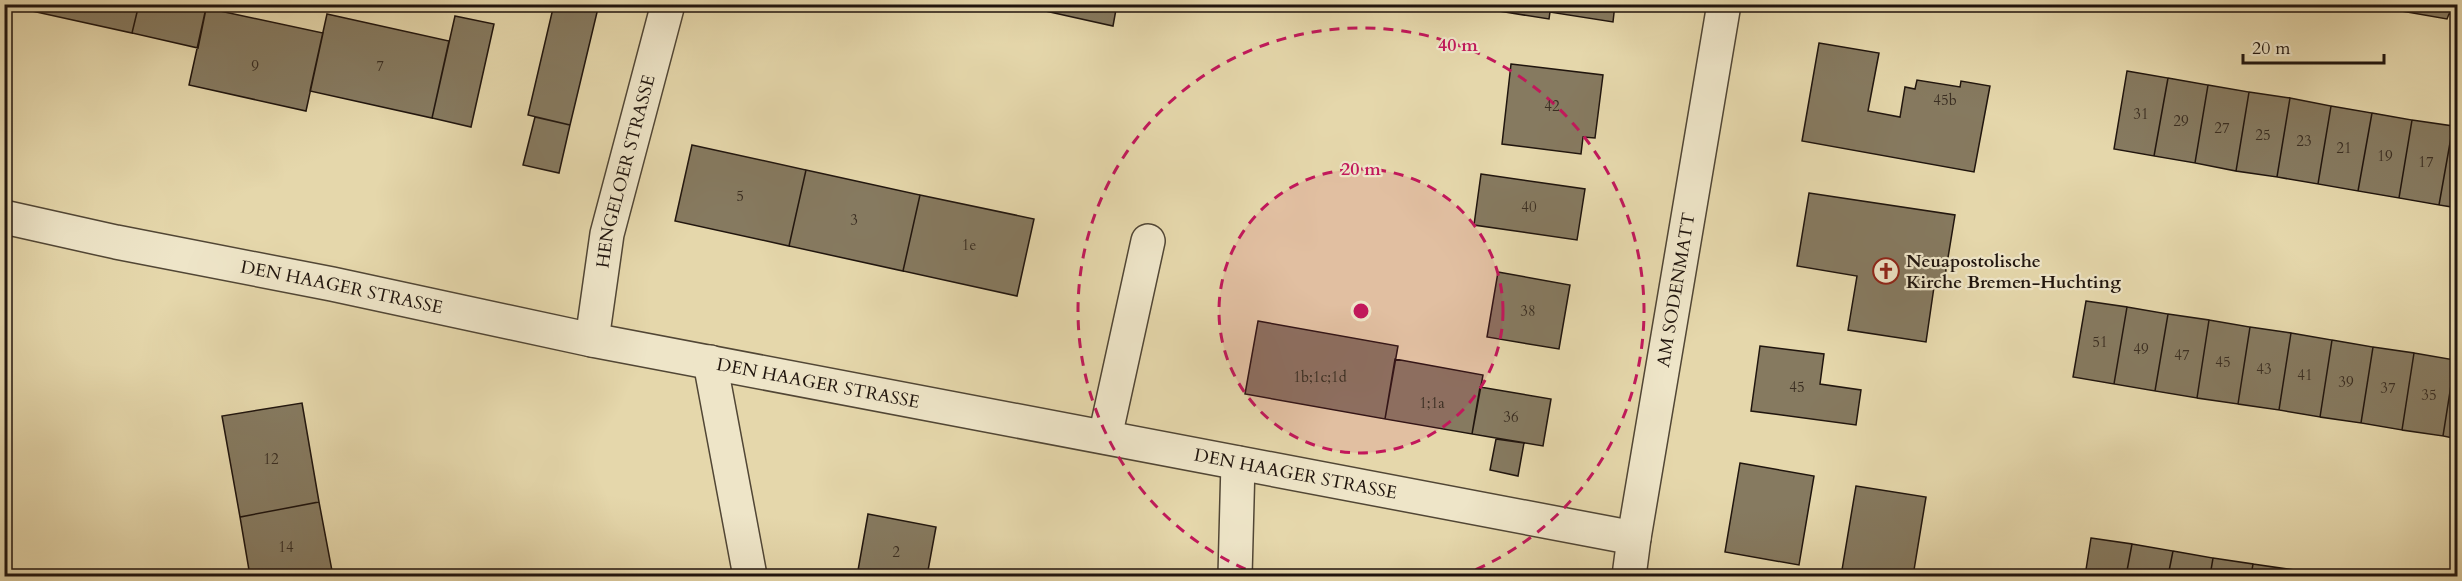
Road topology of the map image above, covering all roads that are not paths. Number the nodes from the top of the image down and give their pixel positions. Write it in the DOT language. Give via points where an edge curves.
graph roads {
  1 [pos="668,4"];
  2 [pos="1724,4"];
  3 [pos="4,216"];
  4 [pos="1148,241"];
  5 [pos="592,340"];
  6 [pos="710,362"];
  7 [pos="1105,437"];
  8 [pos="1238,462"];
  9 [pos="1634,538"];
  10 [pos="750,576"];
  11 [pos="1235,576"];
  12 [pos="1629,576"];
  1 -- 5 [label="street, HENGELOER STRASSE" via="607,234"];
  2 -- 9 [label="street, AM SODENMATT"];
  3 -- 5 [label="street, DEN HAAGER STRASSE"];
  4 -- 7 [label="street"];
  5 -- 6 [label="street, DEN HAAGER STRASSE"];
  6 -- 7 [label="street, DEN HAAGER STRASSE"];
  6 -- 10 [label="street"];
  7 -- 8 [label="street, DEN HAAGER STRASSE"];
  8 -- 9 [label="street, DEN HAAGER STRASSE"];
  8 -- 11 [label="street"];
  9 -- 12 [label="street, AM SODENMATT"];
}
